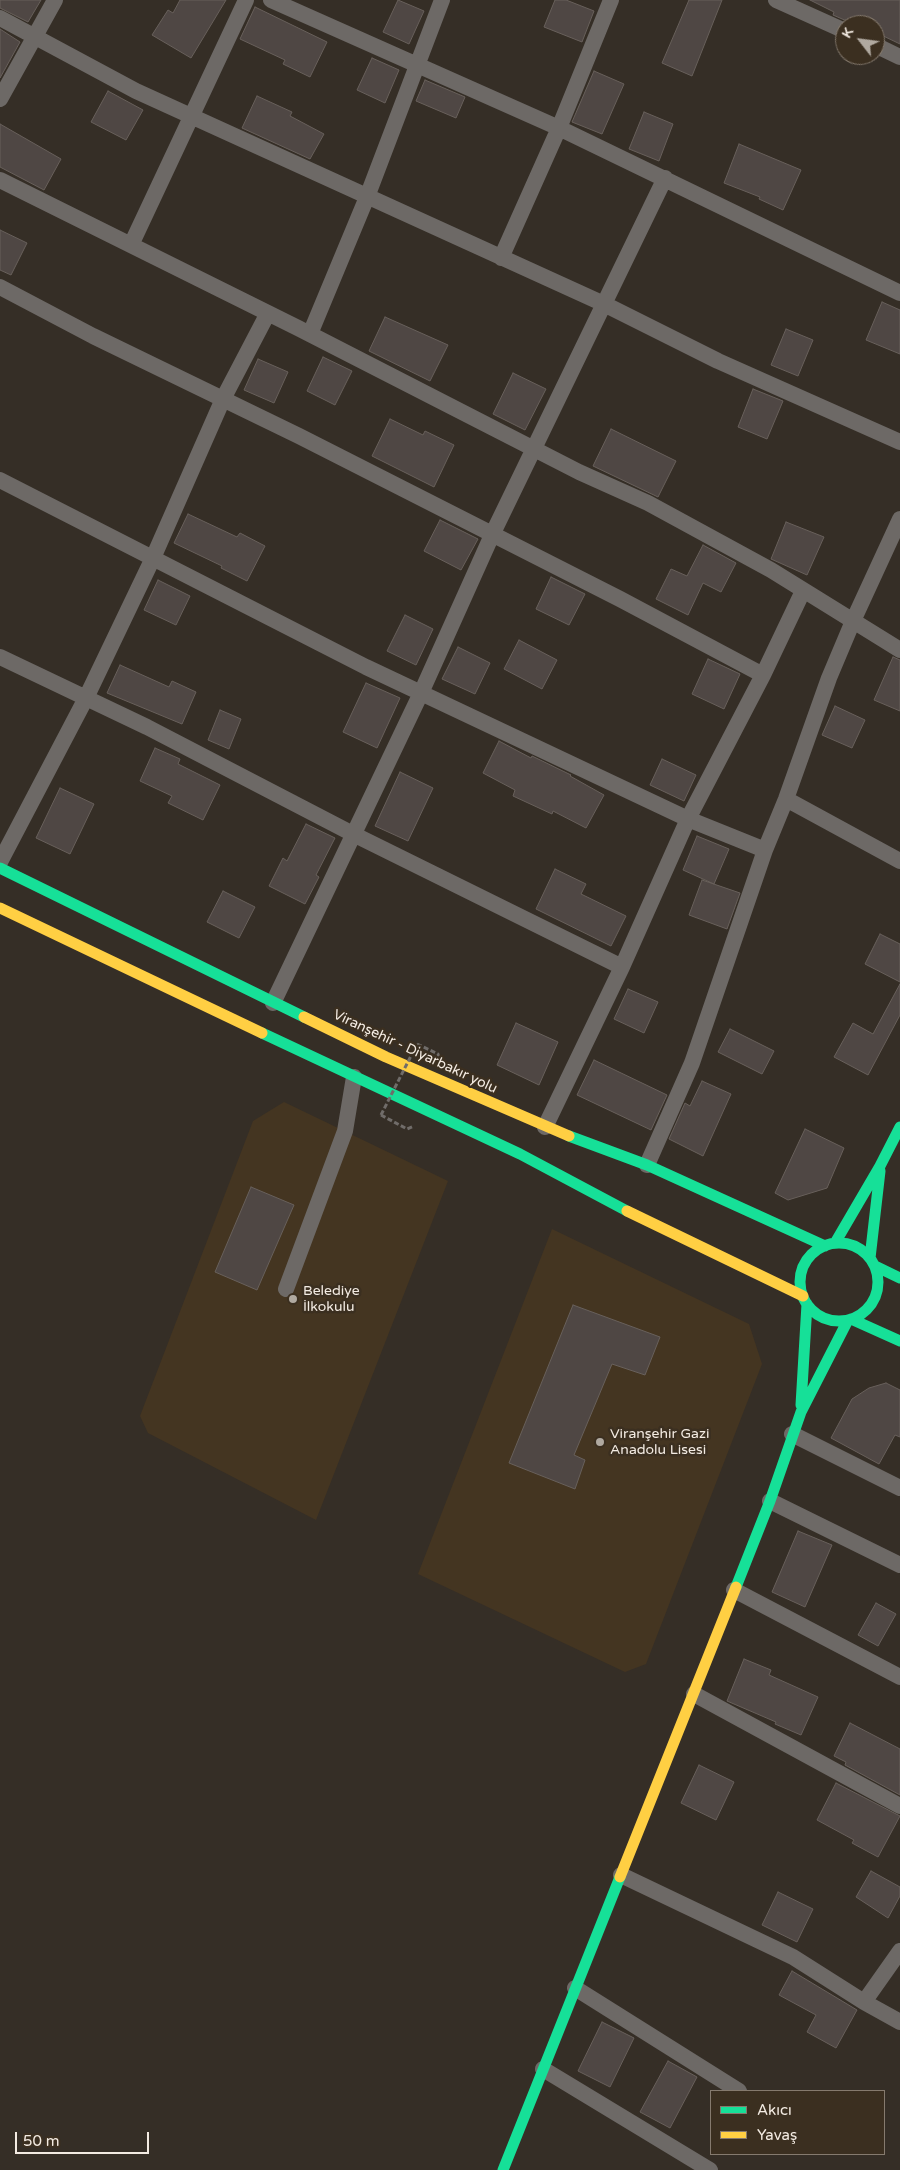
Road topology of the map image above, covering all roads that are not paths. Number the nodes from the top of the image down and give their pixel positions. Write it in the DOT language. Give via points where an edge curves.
graph roads {
  1 [pos="55,0"];
  2 [pos="246,0"];
  3 [pos="271,0"];
  4 [pos="442,0"];
  5 [pos="612,0"];
  6 [pos="776,0"];
  7 [pos="0,18"];
  8 [pos="835,27"];
  9 [pos="35,36"];
  10 [pos="885,49"];
  11 [pos="900,56"];
  12 [pos="417,65"];
  13 [pos="0,99"];
  14 [pos="190,116"];
  15 [pos="560,128"];
  16 [pos="665,178"];
  17 [pos="0,180"];
  18 [pos="366,197"];
  19 [pos="131,245"];
  20 [pos="501,258"];
  21 [pos="0,287"];
  22 [pos="900,293"];
  23 [pos="604,304"];
  24 [pos="268,313"];
  25 [pos="310,334"];
  26 [pos="222,399"];
  27 [pos="900,442"];
  28 [pos="533,449"];
  29 [pos="0,480"];
  30 [pos="900,519"];
  31 [pos="492,535"];
  32 [pos="154,558"];
  33 [pos="803,591"];
  34 [pos="853,621"];
  35 [pos="900,650"];
  36 [pos="0,657"];
  37 [pos="763,675"];
  38 [pos="421,693"];
  39 [pos="86,698"];
  40 [pos="786,799"];
  41 [pos="688,819"];
  42 [pos="353,834"];
  43 [pos="765,850"];
  44 [pos="900,861"];
  45 [pos="0,862"];
  46 [pos="0,868"];
  47 [pos="0,908"];
  48 [pos="622,966"];
  49 [pos="273,1003"];
  50 [pos="354,1077"];
  51 [pos="545,1127"];
  52 [pos="900,1127"];
  53 [pos="647,1165"];
  54 [pos="880,1166"];
  55 [pos="830,1244"];
  56 [pos="873,1262"];
  57 [pos="900,1278"];
  58 [pos="286,1289"];
  59 [pos="805,1300"];
  60 [pos="849,1320"];
  61 [pos="900,1341"];
  62 [pos="801,1412"];
  63 [pos="792,1434"];
  64 [pos="900,1488"];
  65 [pos="770,1501"];
  66 [pos="900,1565"];
  67 [pos="734,1590"];
  68 [pos="900,1677"];
  69 [pos="694,1694"];
  70 [pos="900,1806"];
  71 [pos="621,1875"];
  72 [pos="900,1951"];
  73 [pos="575,1988"];
  74 [pos="864,2002"];
  75 [pos="900,2022"];
  76 [pos="543,2069"];
  77 [pos="737,2090"];
  78 [pos="503,2170"];
  79 [pos="710,2170"];
  1 -- 9 [label="street"];
  2 -- 14 [label="street"];
  3 -- 12 [label="street"];
  4 -- 12 [label="street"];
  5 -- 15 [label="street"];
  6 -- 8 [label="street"];
  7 -- 9 [label="street"];
  9 -- 13 [label="street"];
  9 -- 14 [label="street" via="136,91"];
  10 -- 11 [label="street"];
  12 -- 15 [label="street"];
  12 -- 18 [label="street"];
  14 -- 18 [label="street"];
  14 -- 19 [label="street"];
  15 -- 16 [label="street"];
  15 -- 20 [label="street"];
  16 -- 22 [label="street"];
  16 -- 23 [label="street"];
  17 -- 19 [label="street"];
  18 -- 20 [label="street"];
  18 -- 25 [label="street"];
  19 -- 24 [label="street"];
  20 -- 23 [label="street"];
  21 -- 26 [label="street"];
  23 -- 27 [label="street" via="718,361"];
  23 -- 28 [label="street"];
  24 -- 25 [label="street"];
  24 -- 26 [label="street"];
  25 -- 28 [label="street"];
  26 -- 31 [label="street"];
  26 -- 32 [label="street"];
  28 -- 31 [label="street"];
  28 -- 33 [label="street" via="648,503"];
  29 -- 32 [label="street"];
  30 -- 34 [label="street"];
  31 -- 37 [label="street"];
  31 -- 38 [label="street"];
  32 -- 38 [label="street"];
  32 -- 39 [label="street"];
  33 -- 34 [label="street"];
  33 -- 37 [label="street"];
  34 -- 35 [label="street"];
  34 -- 40 [label="street"];
  36 -- 39 [label="street"];
  37 -- 41 [label="street"];
  38 -- 41 [label="street"];
  38 -- 42 [label="street"];
  39 -- 42 [label="street"];
  39 -- 45 [label="street"];
  40 -- 43 [label="street"];
  40 -- 44 [label="street"];
  41 -- 43 [label="street"];
  41 -- 48 [label="street"];
  42 -- 48 [label="street"];
  42 -- 49 [label="street"];
  43 -- 53 [label="street" via="692,1063"];
  46 -- 49 [label="main road, Viranşehir - Diyarbakır yolu"];
  47 -- 50 [label="main road"];
  48 -- 51 [label="street"];
  49 -- 51 [label="main road, Viranşehir - Diyarbakır yolu"];
  50 -- 58 [label="street" via="344,1131"];
  50 -- 59 [label="main road" via="520,1154"];
  51 -- 53 [label="main road, Viranşehir - Diyarbakır yolu"];
  52 -- 54 [label="main road"];
  53 -- 55 [label="main road, Viranşehir - Diyarbakır yolu"];
  54 -- 55 [label="main road"];
  54 -- 56 [label="main road"];
  55 -- 56 [label="main road" via="855,1246"];
  55 -- 59 [label="main road" via="814,1252 801,1272 800,1284"];
  56 -- 57 [label="main road"];
  56 -- 60 [label="main road" via="878,1282 875,1298 869,1307"];
  59 -- 60 [label="main road" via="815,1313 825,1318"];
  59 -- 62 [label="main road"];
  60 -- 61 [label="main road"];
  60 -- 62 [label="main road"];
  62 -- 63 [label="main road"];
  63 -- 64 [label="street"];
  63 -- 65 [label="main road"];
  65 -- 66 [label="street"];
  65 -- 67 [label="main road"];
  67 -- 68 [label="street"];
  67 -- 69 [label="main road"];
  69 -- 70 [label="street"];
  69 -- 71 [label="main road"];
  71 -- 73 [label="main road"];
  71 -- 74 [label="street" via="793,1956"];
  72 -- 74 [label="street"];
  73 -- 76 [label="main road"];
  73 -- 77 [label="street"];
  74 -- 75 [label="street"];
  76 -- 78 [label="main road"];
  76 -- 79 [label="street"];
}
